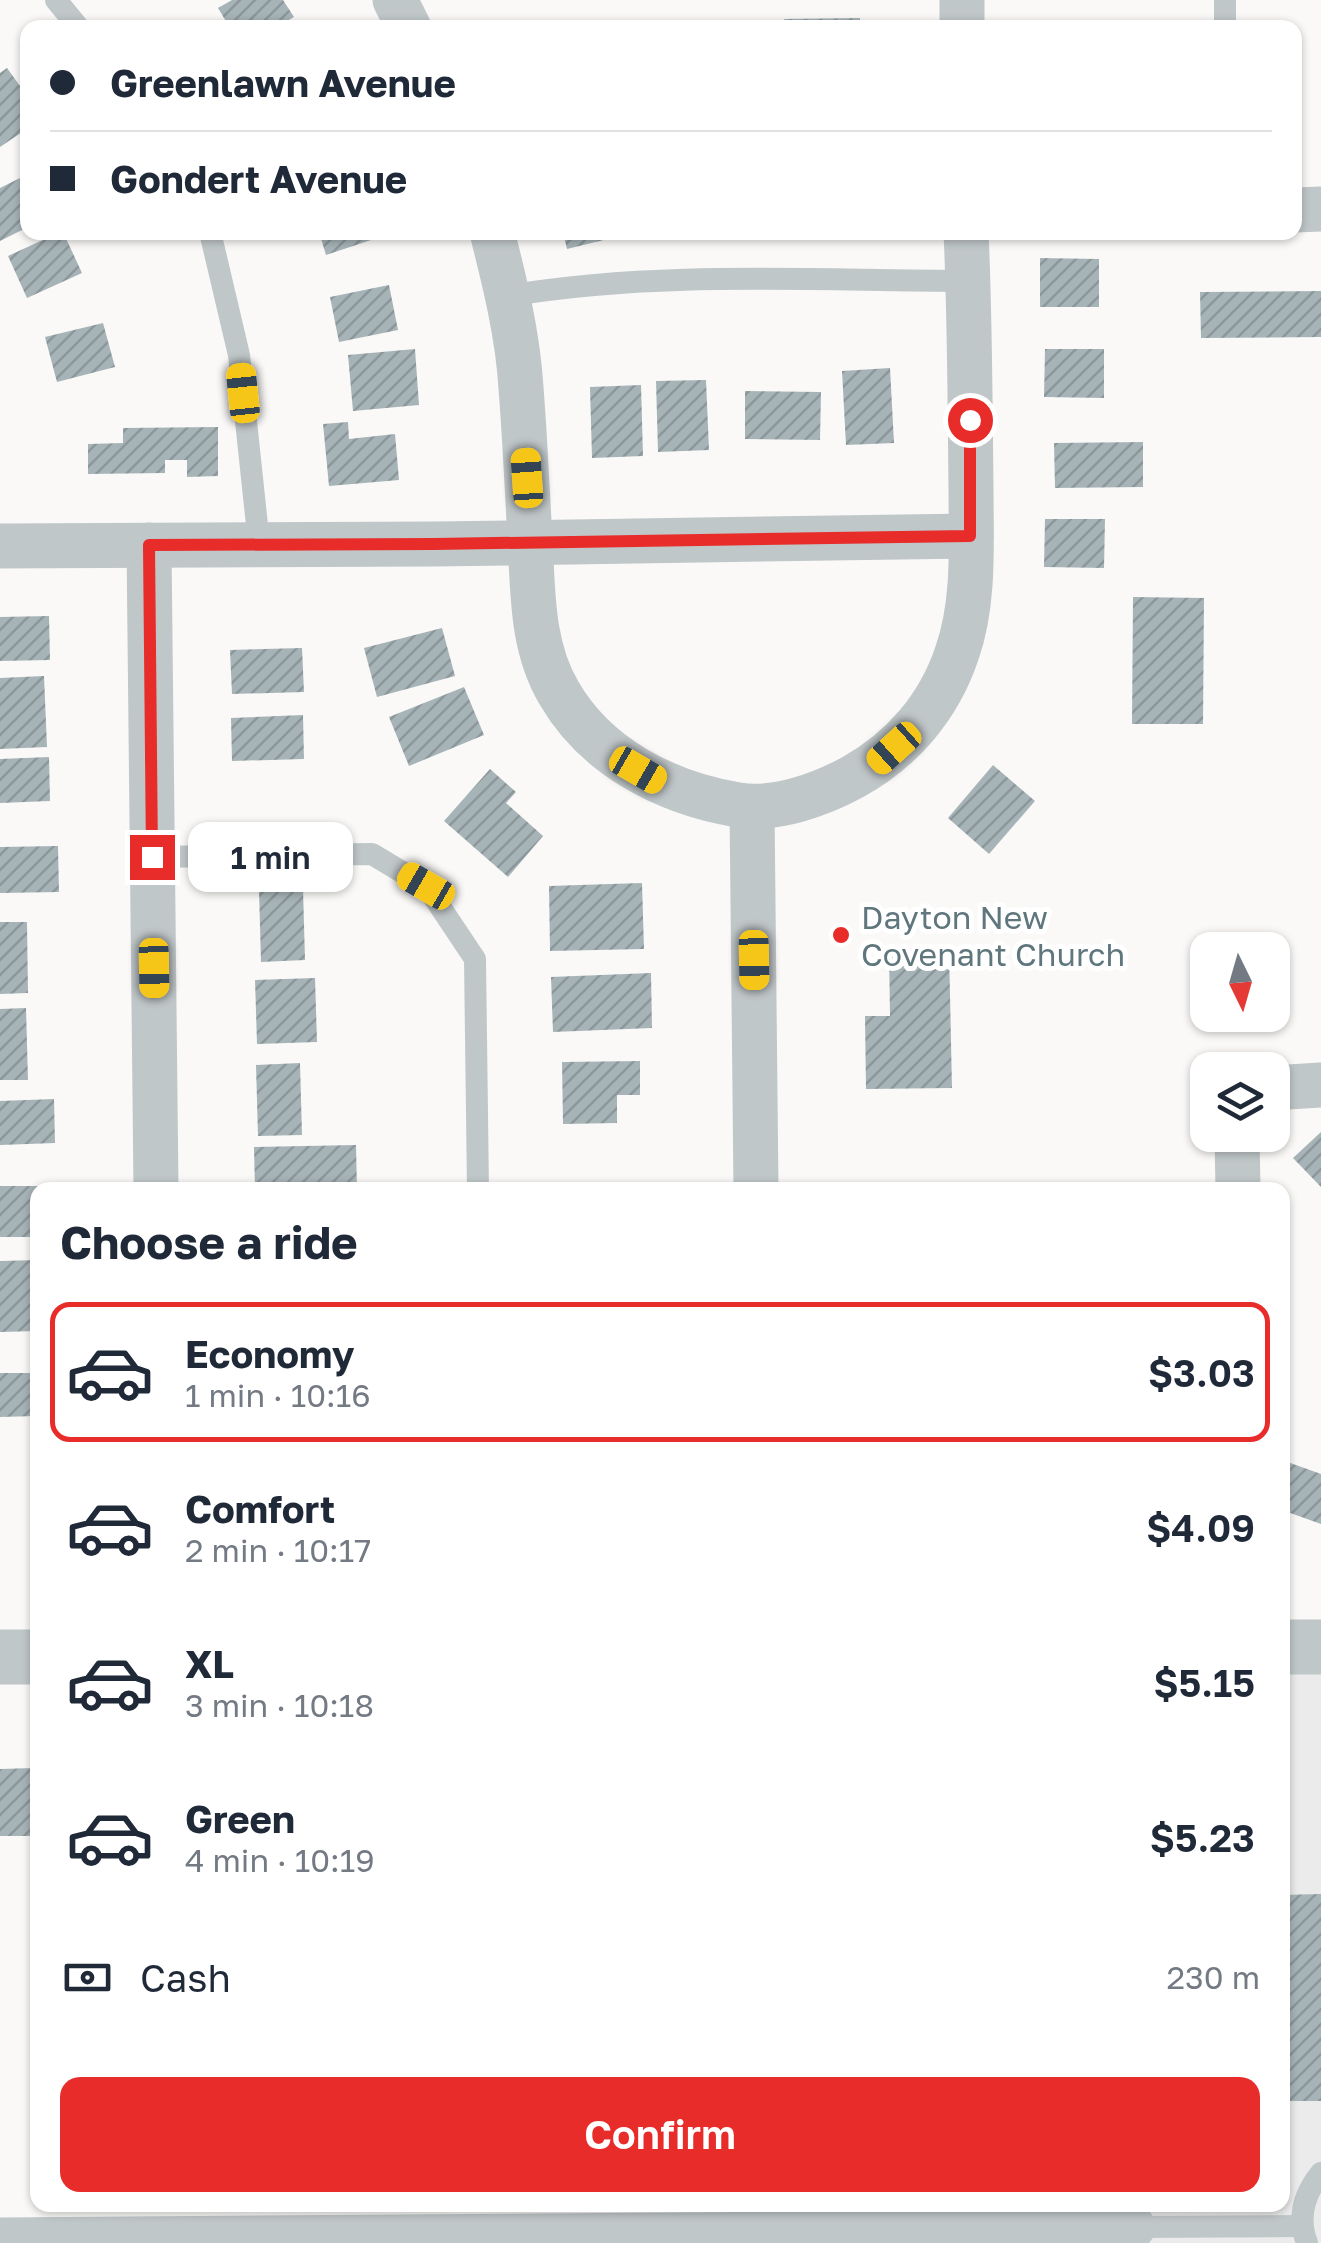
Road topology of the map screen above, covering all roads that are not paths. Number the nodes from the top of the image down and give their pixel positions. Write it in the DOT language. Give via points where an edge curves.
graph roads {
  1 [pos="56,0"];
  2 [pos="72,20"];
  3 [pos="212,240"];
  4 [pos="494,240"];
  5 [pos="966,240"];
  6 [pos="968,281"];
  7 [pos="507,296"];
  8 [pos="970,536"];
  9 [pos="530,542"];
  10 [pos="260,544"];
  11 [pos="149,545"];
  12 [pos="0,546"];
  13 [pos="752,807"];
  14 [pos="152,857"];
  15 [pos="1321,1085"];
  16 [pos="1290,1087"];
  17 [pos="1237,1152"];
  18 [pos="156,1182"];
  19 [pos="478,1182"];
  20 [pos="756,1182"];
  21 [pos="1238,1182"];
  22 [pos="1321,1646"];
  23 [pos="1290,1647"];
  24 [pos="0,1657"];
  25 [pos="30,1657"];
  26 [pos="1321,2173"];
  27 [pos="1133,2225"];
  28 [pos="1305,2235"];
  29 [pos="0,2240"];
  1 -- 2 [label="lane"];
  3 -- 10 [label="lane" via="239,355"];
  4 -- 7 [label="street"];
  5 -- 6 [label="street"];
  6 -- 7 [label="lane" via="640,280"];
  6 -- 8 [label="street"];
  7 -- 9 [label="street" via="521,382"];
  8 -- 9 [label="street"];
  8 -- 13 [label="street" via="968,608 958,652 940,694 912,732 837,785"];
  9 -- 10 [label="street"];
  9 -- 13 [label="street" via="534,619 546,667 586,730 662,784"];
  10 -- 11 [label="street"];
  11 -- 12 [label="street"];
  11 -- 14 [label="street"];
  13 -- 20 [label="street"];
  14 -- 18 [label="street"];
  14 -- 19 [label="lane" via="372,854 426,886 475,958"];
  15 -- 16 [label="street"];
  17 -- 21 [label="street"];
  22 -- 23 [label="street"];
  24 -- 25 [label="street"];
  26 -- 28 [label="lane" via="1302,2208"];
  27 -- 28 [label="lane"];
  27 -- 29 [label="street" via="947,2233"];
}
